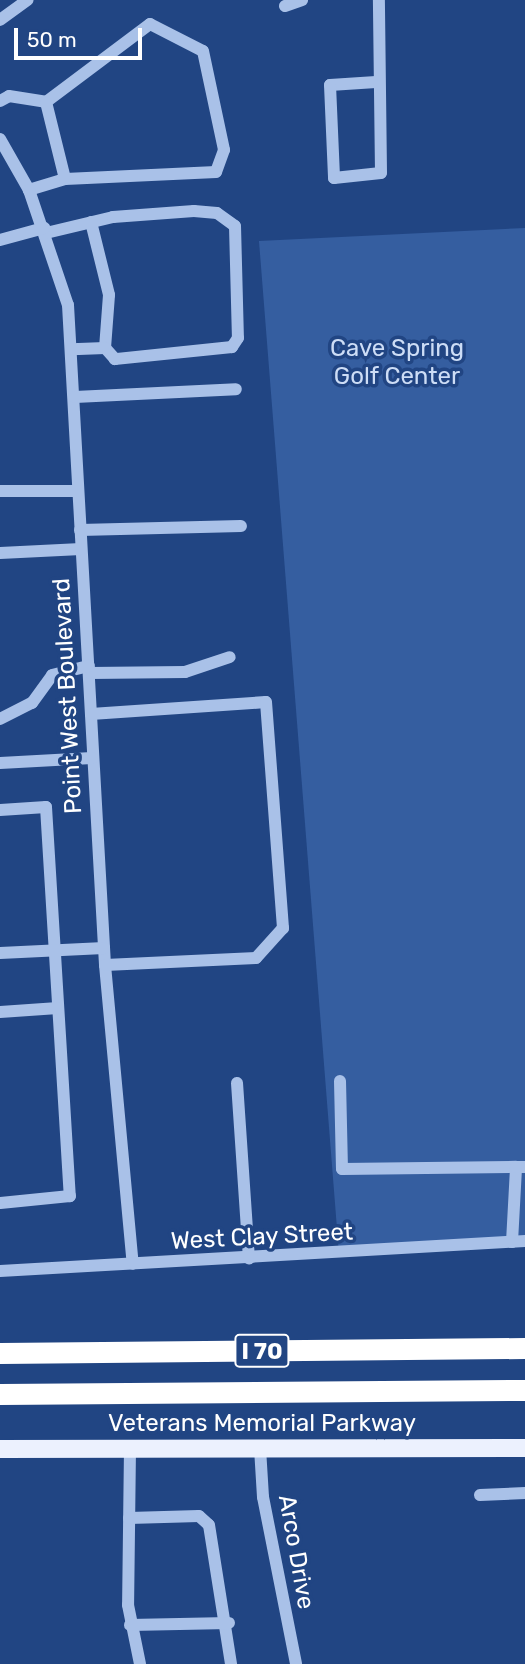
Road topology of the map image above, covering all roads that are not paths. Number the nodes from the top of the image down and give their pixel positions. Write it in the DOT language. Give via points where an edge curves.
graph roads {
  1 [pos="28,0"];
  2 [pos="303,0"];
  3 [pos="379,0"];
  4 [pos="285,5"];
  5 [pos="0,20"];
  6 [pos="376,82"];
  7 [pos="0,102"];
  8 [pos="46,102"];
  9 [pos="0,139"];
  10 [pos="65,179"];
  11 [pos="29,190"];
  12 [pos="91,222"];
  13 [pos="45,231"];
  14 [pos="0,240"];
  15 [pos="105,348"];
  16 [pos="72,349"];
  17 [pos="236,389"];
  18 [pos="75,397"];
  19 [pos="0,491"];
  20 [pos="78,491"];
  21 [pos="241,526"];
  22 [pos="80,530"];
  23 [pos="81,549"];
  24 [pos="0,553"];
  25 [pos="230,657"];
  26 [pos="89,669"];
  27 [pos="91,714"];
  28 [pos="0,719"];
  29 [pos="92,758"];
  30 [pos="0,763"];
  31 [pos="0,810"];
  32 [pos="104,948"];
  33 [pos="55,951"];
  34 [pos="0,953"];
  35 [pos="105,965"];
  36 [pos="58,1008"];
  37 [pos="0,1012"];
  38 [pos="340,1081"];
  39 [pos="237,1083"];
  40 [pos="520,1167"];
  41 [pos="0,1203"];
  42 [pos="519,1241"];
  43 [pos="249,1259"];
  44 [pos="133,1264"];
  45 [pos="0,1271"];
  46 [pos="525,1349"];
  47 [pos="0,1353"];
  48 [pos="525,1390"];
  49 [pos="0,1394"];
  50 [pos="130,1448"];
  51 [pos="260,1448"];
  52 [pos="525,1448"];
  53 [pos="0,1449"];
  54 [pos="525,1493"];
  55 [pos="480,1495"];
  56 [pos="129,1518"];
  57 [pos="229,1623"];
  58 [pos="130,1625"];
  59 [pos="140,1664"];
  60 [pos="231,1664"];
  61 [pos="296,1664"];
  1 -- 5 [label="street"];
  2 -- 4 [label="street"];
  3 -- 6 [label="street"];
  6 -- 6 [label="street" via="381,173 334,178 330,85"];
  7 -- 8 [label="street" via="9,96"];
  8 -- 10 [label="street"];
  8 -- 10 [label="street" via="150,24 203,51 224,150 216,172"];
  9 -- 11 [label="street, Point West Boulevard"];
  10 -- 11 [label="street"];
  11 -- 13 [label="street, Point West Boulevard"];
  12 -- 13 [label="street"];
  12 -- 15 [label="street" via="109,295"];
  12 -- 15 [label="street" via="194,211 217,214 235,226 238,338 232,347 126,359"];
  13 -- 14 [label="street"];
  13 -- 16 [label="street, Point West Boulevard" via="68,305"];
  15 -- 16 [label="street"];
  16 -- 18 [label="street, Point West Boulevard"];
  17 -- 18 [label="street"];
  18 -- 20 [label="street, Point West Boulevard"];
  19 -- 20 [label="street"];
  20 -- 22 [label="street, Point West Boulevard"];
  21 -- 22 [label="street"];
  22 -- 23 [label="street, Point West Boulevard"];
  23 -- 24 [label="street"];
  23 -- 26 [label="street, Point West Boulevard"];
  25 -- 26 [label="street" via="185,672"];
  26 -- 27 [label="street, Point West Boulevard"];
  26 -- 28 [label="street" via="59,671 33,704"];
  27 -- 29 [label="street, Point West Boulevard"];
  27 -- 35 [label="street" via="266,702 283,928 256,958"];
  29 -- 30 [label="street"];
  29 -- 32 [label="street, Point West Boulevard"];
  31 -- 33 [label="street" via="46,807"];
  32 -- 33 [label="street"];
  32 -- 35 [label="street, Point West Boulevard"];
  33 -- 34 [label="street"];
  33 -- 36 [label="street"];
  35 -- 44 [label="street, Point West Boulevard"];
  36 -- 37 [label="street"];
  36 -- 41 [label="street" via="69,1196"];
  38 -- 40 [label="street" via="342,1169"];
  39 -- 43 [label="street"];
  40 -- 42 [label="street"];
  42 -- 43 [label="street, West Clay Street"];
  43 -- 44 [label="street, West Clay Street"];
  44 -- 45 [label="street, West Clay Street"];
  46 -- 47 [label="highway, I 70"];
  48 -- 49 [label="highway, I 70"];
  50 -- 51 [label="main road, Veterans Memorial Parkway"];
  50 -- 53 [label="main road, Veterans Memorial Parkway"];
  50 -- 56 [label="street"];
  51 -- 52 [label="main road, Veterans Memorial Parkway"];
  51 -- 61 [label="street, Arco Drive" via="263,1497"];
  54 -- 55 [label="street"];
  56 -- 57 [label="street" via="199,1516 209,1525"];
  56 -- 58 [label="street"];
  57 -- 58 [label="street"];
  57 -- 60 [label="street"];
  58 -- 59 [label="street"];
}
